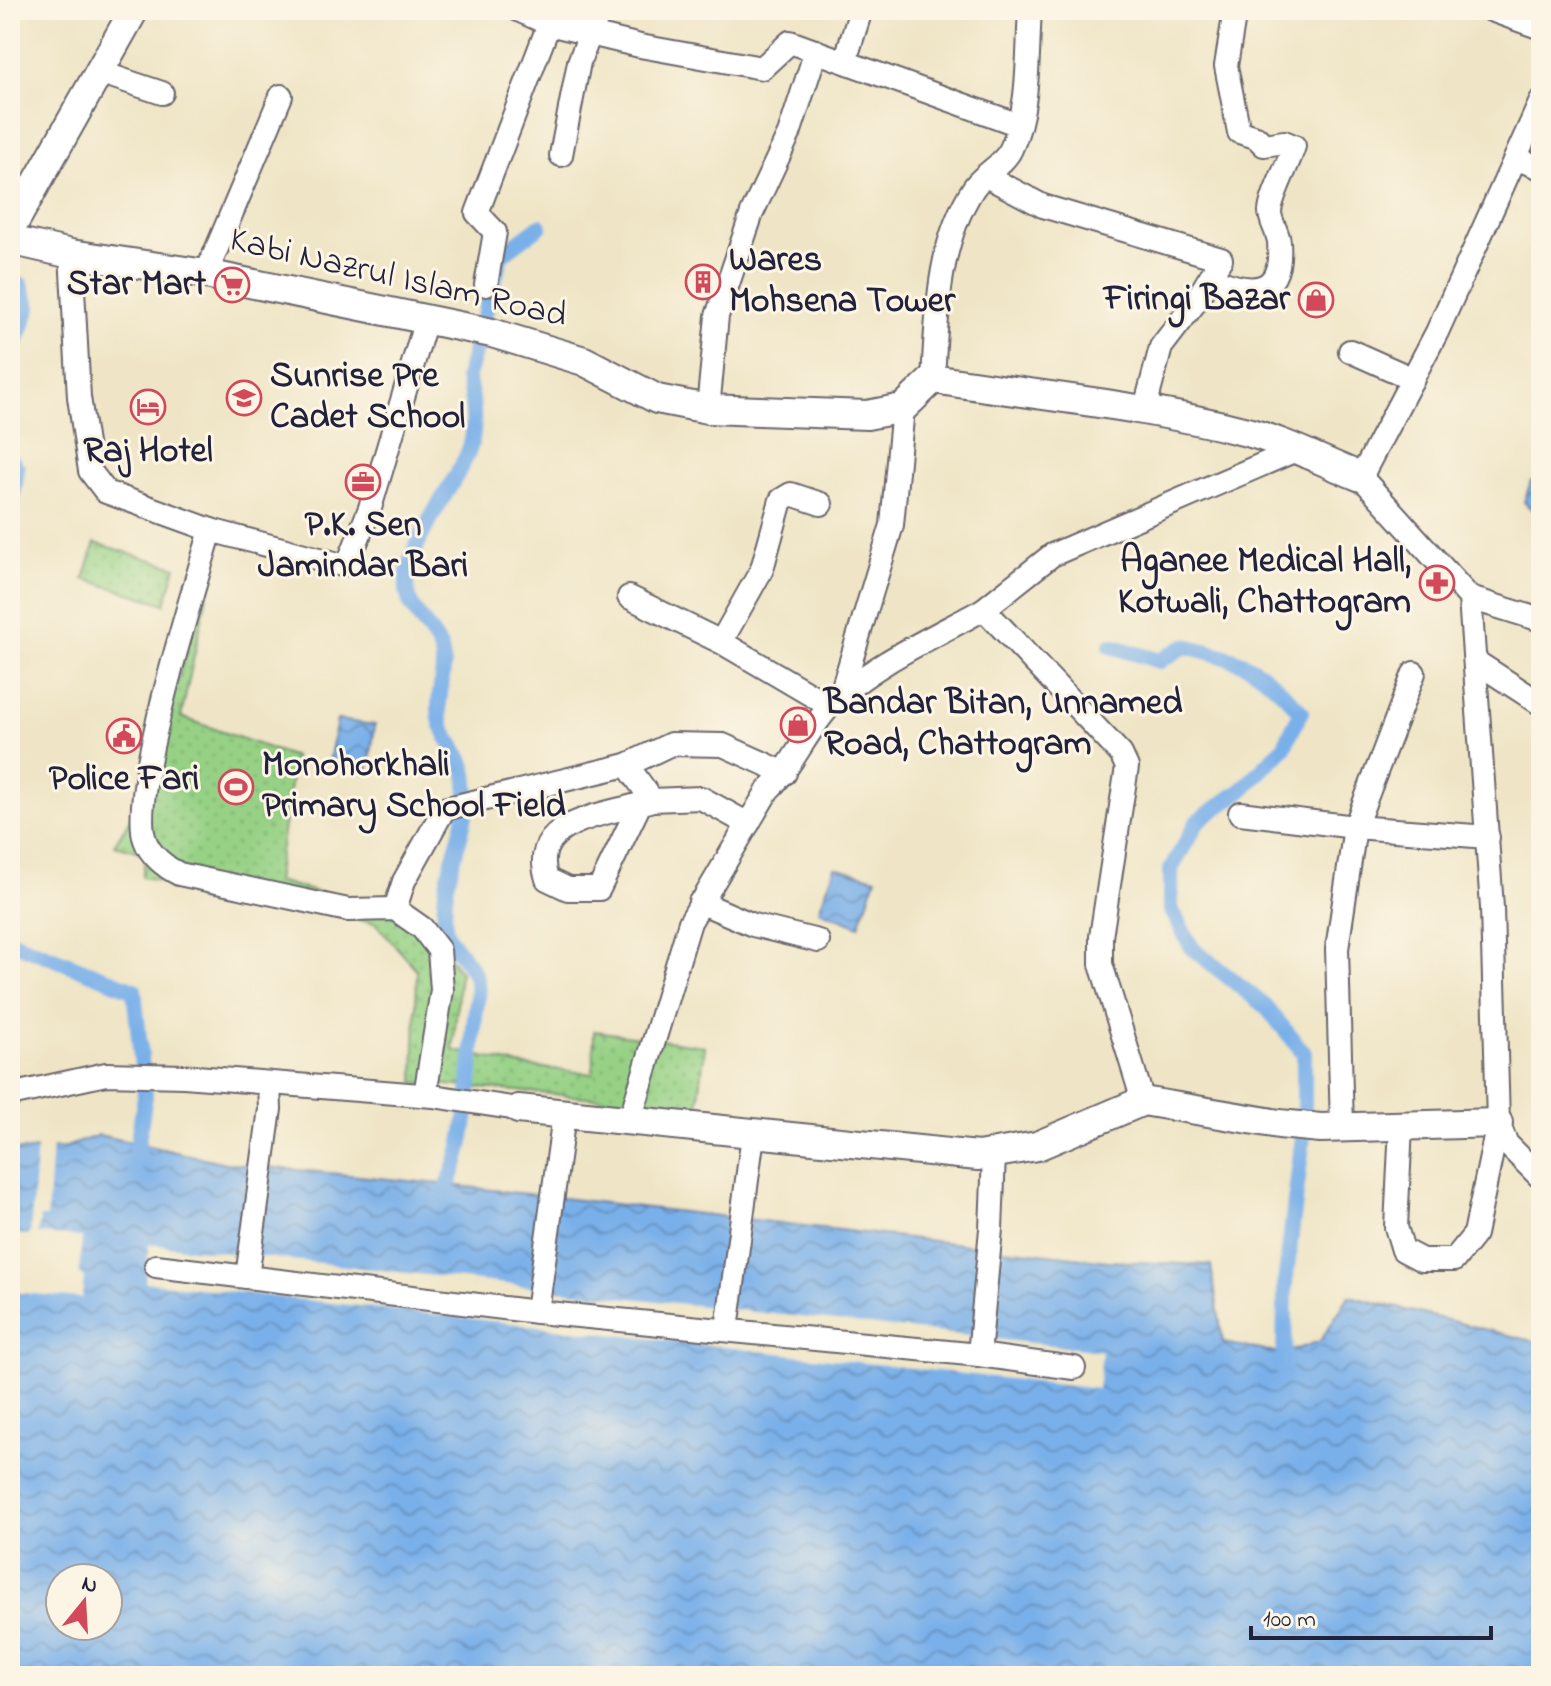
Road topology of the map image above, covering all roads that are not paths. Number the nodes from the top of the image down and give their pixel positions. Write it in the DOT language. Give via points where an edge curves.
graph roads {
  1 [pos="123,10"];
  2 [pos="134,10"];
  3 [pos="518,10"];
  4 [pos="600,10"];
  5 [pos="861,10"];
  6 [pos="1030,10"];
  7 [pos="1235,10"];
  8 [pos="1491,10"];
  9 [pos="549,24"];
  10 [pos="1541,28"];
  11 [pos="589,33"];
  12 [pos="816,51"];
  13 [pos="845,61"];
  14 [pos="99,72"];
  15 [pos="162,93"];
  16 [pos="281,96"];
  17 [pos="1541,101"];
  18 [pos="1019,125"];
  19 [pos="561,155"];
  20 [pos="1517,159"];
  21 [pos="1541,168"];
  22 [pos="986,176"];
  23 [pos="10,205"];
  24 [pos="10,230"];
  25 [pos="10,240"];
  26 [pos="71,254"];
  27 [pos="206,274"];
  28 [pos="1210,278"];
  29 [pos="486,285"];
  30 [pos="426,320"];
  31 [pos="1350,351"];
  32 [pos="933,379"];
  33 [pos="1413,379"];
  34 [pos="903,408"];
  35 [pos="1145,408"];
  36 [pos="708,409"];
  37 [pos="1296,450"];
  38 [pos="1361,477"];
  39 [pos="821,504"];
  40 [pos="211,530"];
  41 [pos="629,597"];
  42 [pos="1470,598"];
  43 [pos="984,609"];
  44 [pos="1541,620"];
  45 [pos="721,642"];
  46 [pos="1478,663"];
  47 [pos="1414,673"];
  48 [pos="835,702"];
  49 [pos="1541,704"];
  50 [pos="627,765"];
  51 [pos="785,773"];
  52 [pos="646,802"];
  53 [pos="1240,813"];
  54 [pos="748,824"];
  55 [pos="1355,827"];
  56 [pos="1488,837"];
  57 [pos="700,902"];
  58 [pos="395,909"];
  59 [pos="818,941"];
  60 [pos="269,1084"];
  61 [pos="10,1095"];
  62 [pos="429,1095"];
  63 [pos="1143,1101"];
  64 [pos="518,1109"];
  65 [pos="564,1115"];
  66 [pos="630,1120"];
  67 [pos="1498,1123"];
  68 [pos="1401,1126"];
  69 [pos="1331,1128"];
  70 [pos="753,1135"];
  71 [pos="994,1155"];
  72 [pos="1541,1178"];
  73 [pos="156,1266"];
  74 [pos="247,1277"];
  75 [pos="537,1312"];
  76 [pos="728,1318"];
  77 [pos="979,1345"];
  78 [pos="1074,1368"];
  1 -- 23 [label="main road"];
  2 -- 14 [label="main road"];
  3 -- 9 [label="street"];
  4 -- 11 [label="street"];
  5 -- 13 [label="street"];
  6 -- 18 [label="street"];
  7 -- 28 [label="street" via="1226,66 1239,132 1264,145 1294,146 1270,213 1279,239 1274,279 1262,289 1250,289"];
  8 -- 10 [label="street"];
  9 -- 11 [label="street"];
  9 -- 29 [label="street" via="477,213 495,228"];
  11 -- 12 [label="street" via="762,68 790,42"];
  11 -- 19 [label="street"];
  12 -- 13 [label="street"];
  12 -- 36 [label="street" via="717,316"];
  13 -- 18 [label="street"];
  14 -- 15 [label="street"];
  14 -- 24 [label="main road"];
  16 -- 27 [label="street"];
  17 -- 20 [label="street"];
  18 -- 22 [label="street" via="1010,152"];
  20 -- 21 [label="street"];
  20 -- 33 [label="street"];
  22 -- 28 [label="street" via="1043,206 1218,256 1221,262"];
  22 -- 32 [label="street" via="974,187 949,244 936,311"];
  25 -- 26 [label="main road, Kabi Nazrul Islam Road"];
  26 -- 27 [label="main road, Kabi Nazrul Islam Road"];
  26 -- 40 [label="street" via="79,397 90,471 106,492"];
  27 -- 30 [label="main road, Kabi Nazrul Islam Road"];
  28 -- 35 [label="street" via="1161,347"];
  30 -- 36 [label="main road, Kabi Nazrul Islam Road" via="584,361 657,399"];
  30 -- 40 [label="street" via="370,508 346,564"];
  31 -- 33 [label="street"];
  32 -- 34 [label="main road"];
  32 -- 35 [label="main road"];
  33 -- 38 [label="street"];
  34 -- 36 [label="main road, Kabi Nazrul Islam Road" via="867,415"];
  34 -- 48 [label="street" via="892,525"];
  35 -- 37 [label="main road" via="1250,433"];
  37 -- 38 [label="main road"];
  37 -- 43 [label="street" via="1052,555"];
  38 -- 42 [label="street"];
  39 -- 45 [label="street" via="791,494 781,500 762,569"];
  40 -- 58 [label="street" via="150,758 145,841 166,868 179,874 348,910"];
  41 -- 45 [label="street"];
  42 -- 44 [label="street"];
  42 -- 46 [label="street"];
  43 -- 48 [label="street" via="888,664"];
  43 -- 63 [label="street" via="1121,754 1127,767 1101,964"];
  45 -- 48 [label="street"];
  46 -- 49 [label="street"];
  46 -- 56 [label="street"];
  47 -- 55 [label="street"];
  48 -- 51 [label="street"];
  50 -- 51 [label="street" via="671,744 723,745"];
  50 -- 52 [label="street"];
  50 -- 58 [label="street" via="444,809 404,881"];
  51 -- 54 [label="street"];
  52 -- 52 [label="street" via="560,828 541,864 547,879 568,889 599,889"];
  52 -- 54 [label="street" via="701,798"];
  53 -- 55 [label="street"];
  54 -- 57 [label="street"];
  55 -- 56 [label="street"];
  55 -- 69 [label="street" via="1337,949"];
  56 -- 67 [label="street"];
  57 -- 59 [label="street" via="753,925"];
  57 -- 66 [label="street"];
  58 -- 62 [label="street" via="422,928 439,950 442,990"];
  60 -- 61 [label="street" via="106,1074"];
  60 -- 62 [label="street"];
  60 -- 74 [label="street"];
  62 -- 64 [label="street"];
  63 -- 69 [label="main road"];
  63 -- 71 [label="main road" via="1037,1146"];
  64 -- 65 [label="main road"];
  65 -- 66 [label="main road"];
  65 -- 75 [label="street"];
  66 -- 70 [label="main road"];
  67 -- 68 [label="main road"];
  67 -- 68 [label="street" via="1475,1234 1454,1260 1422,1260 1403,1250 1396,1227"];
  67 -- 72 [label="street" via="1507,1144"];
  68 -- 69 [label="main road"];
  70 -- 71 [label="main road"];
  70 -- 76 [label="street"];
  71 -- 77 [label="street"];
  73 -- 74 [label="street"];
  74 -- 75 [label="street"];
  75 -- 76 [label="street"];
  76 -- 77 [label="street"];
  77 -- 78 [label="street"];
}
